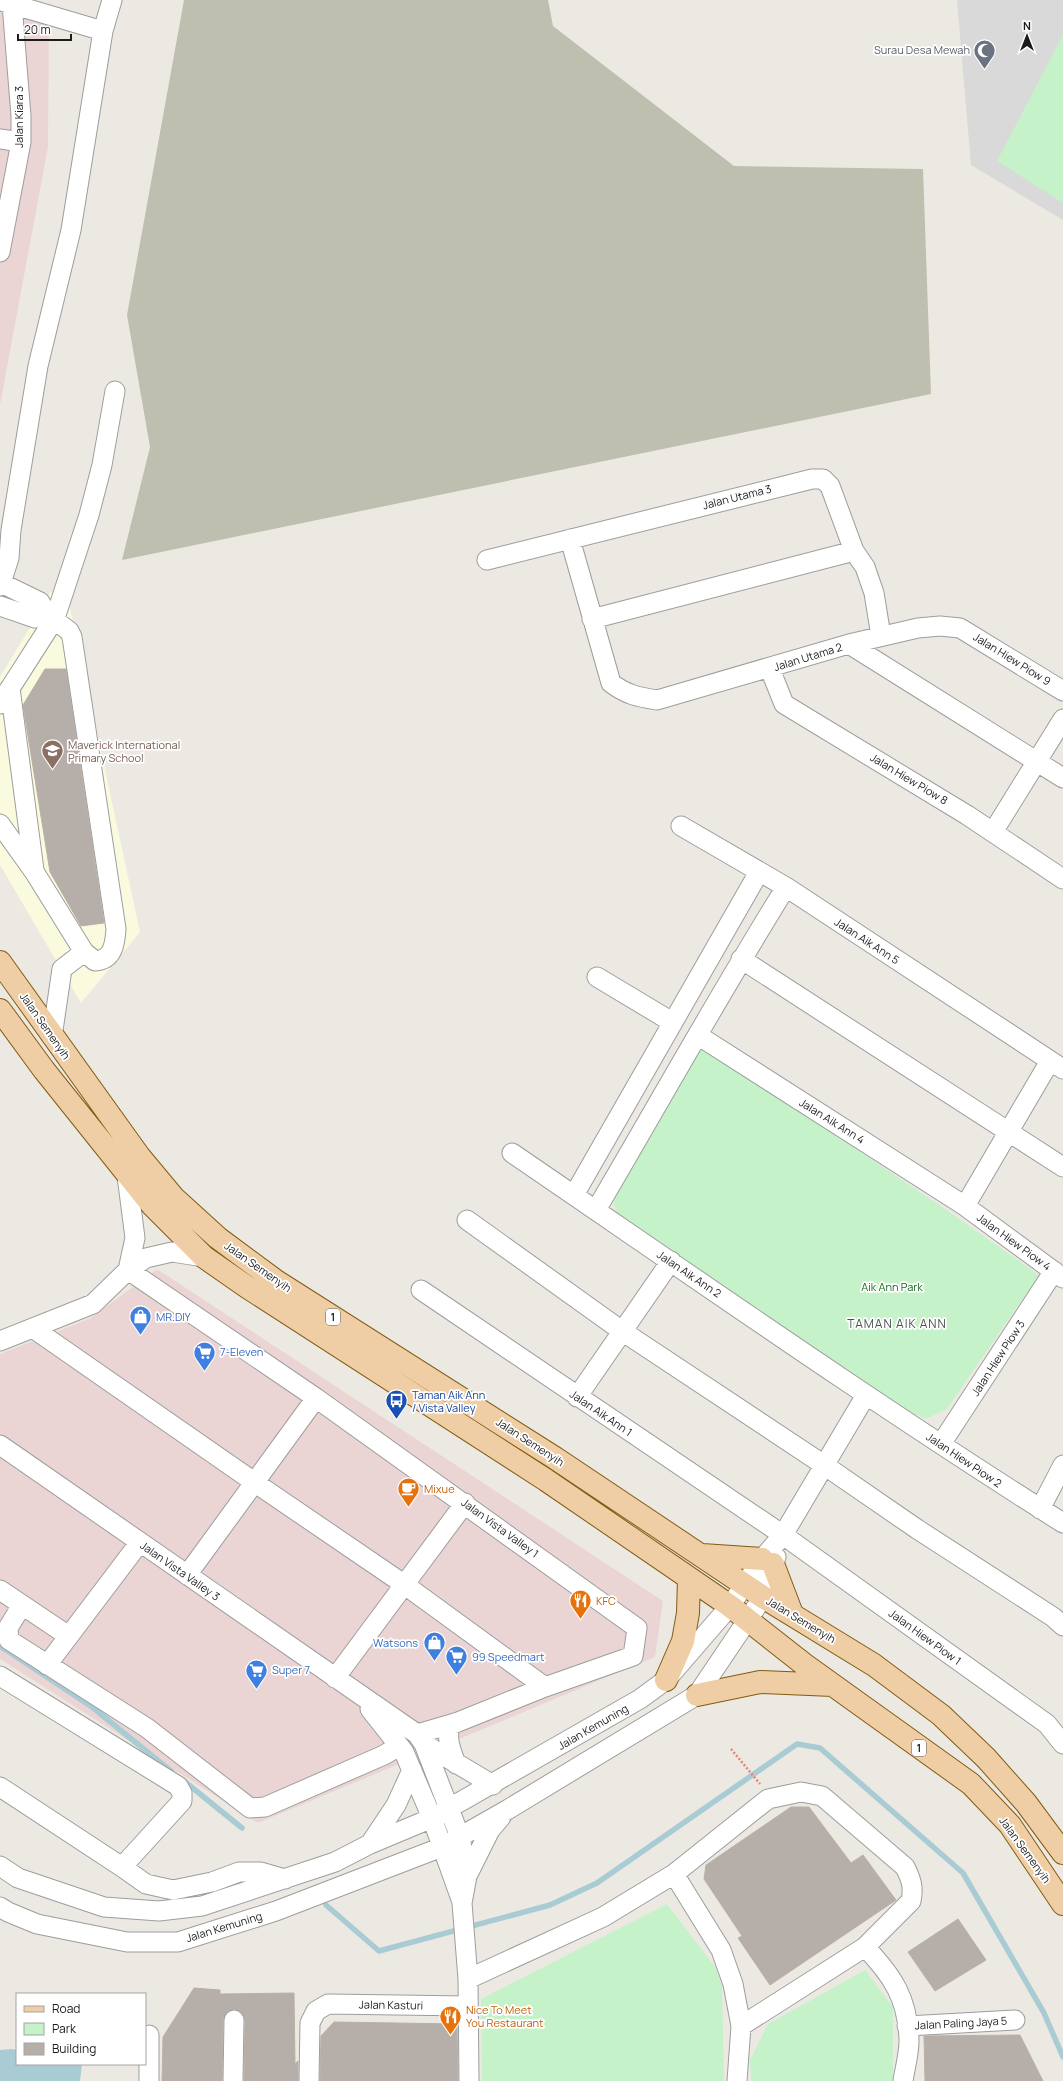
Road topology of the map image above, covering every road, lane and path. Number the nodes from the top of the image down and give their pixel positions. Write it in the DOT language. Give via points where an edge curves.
graph roads {
  1 [pos="106,1"];
  2 [pos="7,10"];
  3 [pos="103,31"];
  4 [pos="0,139"];
  5 [pos="21,142"];
  6 [pos="0,252"];
  7 [pos="115,391"];
  8 [pos="11,530"];
  9 [pos="570,539"];
  10 [pos="0,547"];
  11 [pos="854,551"];
  12 [pos="487,560"];
  13 [pos="1,584"];
  14 [pos="0,606"];
  15 [pos="51,616"];
  16 [pos="592,619"];
  17 [pos="960,628"];
  18 [pos="881,636"];
  19 [pos="849,644"];
  20 [pos="770,669"];
  21 [pos="10,688"];
  22 [pos="1063,691"];
  23 [pos="0,704"];
  24 [pos="1063,719"];
  25 [pos="1037,762"];
  26 [pos="1063,778"];
  27 [pos="0,824"];
  28 [pos="681,826"];
  29 [pos="993,832"];
  30 [pos="759,872"];
  31 [pos="35,873"];
  32 [pos="1063,879"];
  33 [pos="786,887"];
  34 [pos="84,952"];
  35 [pos="741,959"];
  36 [pos="0,962"];
  37 [pos="597,977"];
  38 [pos="0,1010"];
  39 [pos="672,1022"];
  40 [pos="699,1036"];
  41 [pos="52,1037"];
  42 [pos="1057,1065"];
  43 [pos="1010,1131"];
  44 [pos="512,1153"];
  45 [pos="1063,1166"];
  46 [pos="128,1176"];
  47 [pos="574,1195"];
  48 [pos="965,1206"];
  49 [pos="596,1210"];
  50 [pos="467,1220"];
  51 [pos="204,1257"];
  52 [pos="671,1261"];
  53 [pos="128,1270"];
  54 [pos="1059,1274"];
  55 [pos="420,1290"];
  56 [pos="34,1329"];
  57 [pos="622,1332"];
  58 [pos="0,1341"];
  59 [pos="866,1395"];
  60 [pos="577,1397"];
  61 [pos="316,1398"];
  62 [pos="941,1444"];
  63 [pos="0,1445"];
  64 [pos="824,1465"];
  65 [pos="1063,1465"];
  66 [pos="254,1482"];
  67 [pos="465,1503"];
  68 [pos="1040,1509"];
  69 [pos="1063,1523"];
  70 [pos="783,1535"];
  71 [pos="140,1542"];
  72 [pos="700,1554"];
  73 [pos="767,1561"];
  74 [pos="187,1575"];
  75 [pos="689,1578"];
  76 [pos="405,1585"];
  77 [pos="745,1585"];
  78 [pos="0,1590"];
  79 [pos="763,1597"];
  80 [pos="22,1605"];
  81 [pos="730,1606"];
  82 [pos="792,1614"];
  83 [pos="748,1620"];
  84 [pos="1063,1626"];
  85 [pos="67,1635"];
  86 [pos="47,1664"];
  87 [pos="0,1676"];
  88 [pos="335,1678"];
  89 [pos="666,1680"];
  90 [pos="833,1685"];
  91 [pos="545,1687"];
  92 [pos="697,1695"];
  93 [pos="361,1696"];
  94 [pos="458,1722"];
  95 [pos="420,1739"];
  96 [pos="1063,1744"];
  97 [pos="399,1746"];
  98 [pos="731,1749"];
  99 [pos="456,1764"];
  100 [pos="412,1770"];
  101 [pos="758,1780"];
  102 [pos="493,1785"];
  103 [pos="0,1787"];
  104 [pos="450,1808"];
  105 [pos="507,1810"];
  106 [pos="432,1818"];
  107 [pos="460,1837"];
  108 [pos="370,1844"];
  109 [pos="442,1847"];
  110 [pos="1063,1854"];
  111 [pos="0,1866"];
  112 [pos="122,1868"];
  113 [pos="674,1874"];
  114 [pos="467,1876"];
  115 [pos="285,1879"];
  116 [pos="1063,1904"];
  117 [pos="0,1907"];
  118 [pos="462,1910"];
  119 [pos="864,1947"];
  120 [pos="468,1979"];
  121 [pos="467,2006"];
  122 [pos="234,2020"];
  123 [pos="1016,2020"];
  124 [pos="741,2026"];
  125 [pos="907,2026"];
  126 [pos="149,2035"];
  127 [pos="149,2081"];
  128 [pos="233,2081"];
  129 [pos="309,2081"];
  130 [pos="469,2081"];
  131 [pos="737,2081"];
  132 [pos="903,2081"];
  1 -- 3 [label="street"];
  2 -- 3 [label="street"];
  2 -- 5 [label="street, Jalan Kiara 3" via="21,116"];
  3 -- 8 [label="street" via="70,230 38,366"];
  4 -- 5 [label="street"];
  5 -- 6 [label="street, Jalan Kiara 3"];
  7 -- 15 [label="street" via="90,515"];
  8 -- 10 [label="street"];
  8 -- 13 [label="street" via="9,558"];
  9 -- 11 [label="street, Jalan Utama 3" via="812,479 823,480 830,486"];
  9 -- 12 [label="street, Jalan Utama 3"];
  9 -- 16 [label="street"];
  11 -- 16 [label="street"];
  11 -- 18 [label="street, Jalan Utama 3" via="865,567 872,587"];
  13 -- 15 [label="street" via="40,602"];
  14 -- 15 [label="street" via="35,618"];
  15 -- 21 [label="street"];
  15 -- 34 [label="street" via="69,631 72,637 116,929 111,954 95,961"];
  16 -- 20 [label="street, Jalan Utama 2" via="611,683 624,693 658,700"];
  17 -- 18 [label="street, Jalan Utama 2" via="918,628"];
  17 -- 22 [label="street, Jalan Hiew Piow 9"];
  18 -- 19 [label="street, Jalan Utama 2"];
  19 -- 20 [label="street, Jalan Utama 2"];
  19 -- 25 [label="street"];
  20 -- 29 [label="street, Jalan Hiew Piow 8" via="784,704"];
  21 -- 23 [label="street"];
  21 -- 31 [label="street"];
  24 -- 25 [label="street"];
  25 -- 26 [label="street"];
  25 -- 29 [label="street"];
  27 -- 31 [label="street"];
  28 -- 30 [label="street, Jalan Aik Ann 5"];
  29 -- 32 [label="street, Jalan Hiew Piow 8"];
  30 -- 33 [label="street, Jalan Aik Ann 5"];
  30 -- 39 [label="street"];
  31 -- 34 [label="street"];
  33 -- 35 [label="street"];
  33 -- 42 [label="street, Jalan Aik Ann 5"];
  34 -- 41 [label="street" via="62,969"];
  35 -- 40 [label="street"];
  35 -- 43 [label="street"];
  36 -- 41 [label="main road, Jalan Semenyih / 1"];
  37 -- 39 [label="street"];
  38 -- 46 [label="main road, Jalan Semenyih / 1"];
  39 -- 47 [label="street"];
  40 -- 48 [label="street, Jalan Aik Ann 4"];
  40 -- 49 [label="street"];
  41 -- 72 [label="main road, Jalan Semenyih / 1" via="139,1156 174,1198 218,1238 276,1281 556,1458"];
  42 -- 43 [label="street"];
  43 -- 45 [label="street"];
  43 -- 48 [label="street"];
  44 -- 47 [label="street, Jalan Aik Ann 2"];
  46 -- 51 [label="main road, Jalan Semenyih / 1" via="169,1224"];
  46 -- 53 [label="street" via="136,1238"];
  47 -- 49 [label="street, Jalan Aik Ann 2"];
  48 -- 54 [label="street, Jalan Hiew Piow 4"];
  49 -- 52 [label="street, Jalan Aik Ann 2"];
  50 -- 57 [label="street"];
  51 -- 53 [label="street" via="172,1252 146,1258"];
  51 -- 75 [label="main road, Jalan Semenyih / 1" via="546,1480"];
  52 -- 57 [label="street"];
  52 -- 59 [label="street, Jalan Aik Ann 2"];
  53 -- 56 [label="street" via="93,1304"];
  53 -- 61 [label="street, Jalan Vista Valley 1"];
  54 -- 62 [label="street, Jalan Hiew Piow 3"];
  55 -- 60 [label="street, Jalan Aik Ann 1"];
  56 -- 58 [label="street"];
  56 -- 66 [label="street"];
  57 -- 60 [label="street"];
  57 -- 64 [label="street"];
  59 -- 62 [label="street, Jalan Hiew Piow 2"];
  59 -- 64 [label="street, Jalan Kemuning"];
  60 -- 70 [label="street, Jalan Aik Ann 1"];
  61 -- 66 [label="street"];
  61 -- 67 [label="street, Jalan Vista Valley 1"];
  62 -- 68 [label="street, Jalan Hiew Piow 2"];
  63 -- 71 [label="street, Jalan Vista Valley 3"];
  64 -- 70 [label="street, Jalan Kemuning"];
  64 -- 84 [label="street"];
  65 -- 68 [label="street"];
  66 -- 74 [label="street"];
  66 -- 76 [label="street"];
  67 -- 76 [label="street"];
  67 -- 91 [label="street, Jalan Vista Valley 1" via="637,1628 634,1656"];
  68 -- 69 [label="street, Jalan Hiew Piow 2"];
  70 -- 73 [label="street, Jalan Kemuning"];
  70 -- 96 [label="street, Jalan Hiew Piow 1" via="1047,1724"];
  71 -- 74 [label="street, Jalan Vista Valley 3"];
  71 -- 85 [label="street"];
  72 -- 73 [label="main road"];
  72 -- 77 [label="main road, Jalan Semenyih / 1"];
  73 -- 77 [label="street, Jalan Kemuning"];
  73 -- 79 [label="street, Jalan Kemuning"];
  73 -- 82 [label="main road"];
  74 -- 88 [label="street, Jalan Vista Valley 3"];
  75 -- 81 [label="main road, Jalan Semenyih / 1"];
  75 -- 89 [label="main road" via="688,1613 683,1641"];
  76 -- 88 [label="street"];
  76 -- 91 [label="street"];
  77 -- 79 [label="main road, Jalan Semenyih / 1"];
  77 -- 81 [label="street, Jalan Kemuning"];
  78 -- 80 [label="street"];
  79 -- 82 [label="main road, Jalan Semenyih / 1"];
  79 -- 83 [label="street, Jalan Kemuning"];
  80 -- 85 [label="street"];
  80 -- 86 [label="street" via="8,1628 9,1640"];
  81 -- 83 [label="main road, Jalan Semenyih / 1"];
  81 -- 89 [label="street, Jalan Kemuning"];
  82 -- 110 [label="main road, Jalan Semenyih / 1" via="874,1665 941,1715 986,1758 1026,1803"];
  83 -- 90 [label="main road, Jalan Semenyih / 1"];
  83 -- 92 [label="street, Jalan Kemuning"];
  85 -- 86 [label="street"];
  86 -- 97 [label="street" via="147,1728 250,1808 265,1807"];
  87 -- 112 [label="street" via="178,1786 182,1793 182,1801"];
  88 -- 93 [label="street, Jalan Vista Valley 3"];
  89 -- 102 [label="street, Jalan Kemuning" via="640,1699"];
  90 -- 92 [label="main road" via="760,1682"];
  90 -- 116 [label="main road, Jalan Semenyih / 1" via="971,1784 1010,1825"];
  91 -- 94 [label="street, Jalan Vista Valley 1"];
  92 -- 105 [label="street, Jalan Kemuning"];
  93 -- 95 [label="street, Jalan Vista Valley 3"];
  93 -- 97 [label="street, Jalan Vista Valley 3"];
  94 -- 95 [label="street, Jalan Vista Valley 1"];
  94 -- 99 [label="street" via="450,1725 448,1732"];
  95 -- 99 [label="street, Jalan Vista Valley 3"];
  95 -- 104 [label="street"];
  97 -- 100 [label="street, Jalan Vista Valley 3"];
  98 -- 101 [label="path"];
  99 -- 102 [label="street, Jalan Vista Valley 3"];
  100 -- 106 [label="street, Jalan Vista Valley 3"];
  100 -- 108 [label="street" via="396,1805"];
  102 -- 104 [label="street, Jalan Kemuning"];
  103 -- 112 [label="street"];
  104 -- 106 [label="street, Jalan Kemuning"];
  104 -- 107 [label="street"];
  105 -- 107 [label="street, Jalan Kemuning"];
  105 -- 114 [label="street" via="490,1830"];
  106 -- 108 [label="street, Jalan Kemuning"];
  106 -- 109 [label="street"];
  107 -- 109 [label="street, Jalan Kemuning"];
  107 -- 114 [label="street"];
  108 -- 115 [label="street, Jalan Kemuning" via="335,1862"];
  109 -- 117 [label="street, Jalan Kemuning" via="276,1911 178,1942 127,1942 37,1924"];
  109 -- 118 [label="street"];
  111 -- 115 [label="street, Jalan Kemuning" via="18,1878 104,1907 159,1911 202,1906"];
  112 -- 115 [label="street" via="146,1884 173,1890 212,1882 239,1872 261,1872"];
  113 -- 119 [label="street" via="768,1799 801,1792 822,1796 905,1867 912,1881 911,1901"];
  113 -- 120 [label="street" via="603,1917"];
  113 -- 124 [label="street" via="721,1950 733,1984"];
  114 -- 118 [label="street"];
  118 -- 120 [label="street"];
  119 -- 124 [label="street"];
  119 -- 125 [label="street" via="885,1968 901,1996"];
  120 -- 121 [label="street"];
  121 -- 129 [label="street, Jalan Kasturi" via="328,2004 316,2011 310,2023"];
  121 -- 130 [label="street"];
  122 -- 128 [label="street"];
  123 -- 125 [label="street, Jalan Paling Jaya 5"];
  124 -- 131 [label="street"];
  125 -- 132 [label="street" via="909,2042"];
  126 -- 127 [label="street"];
}
